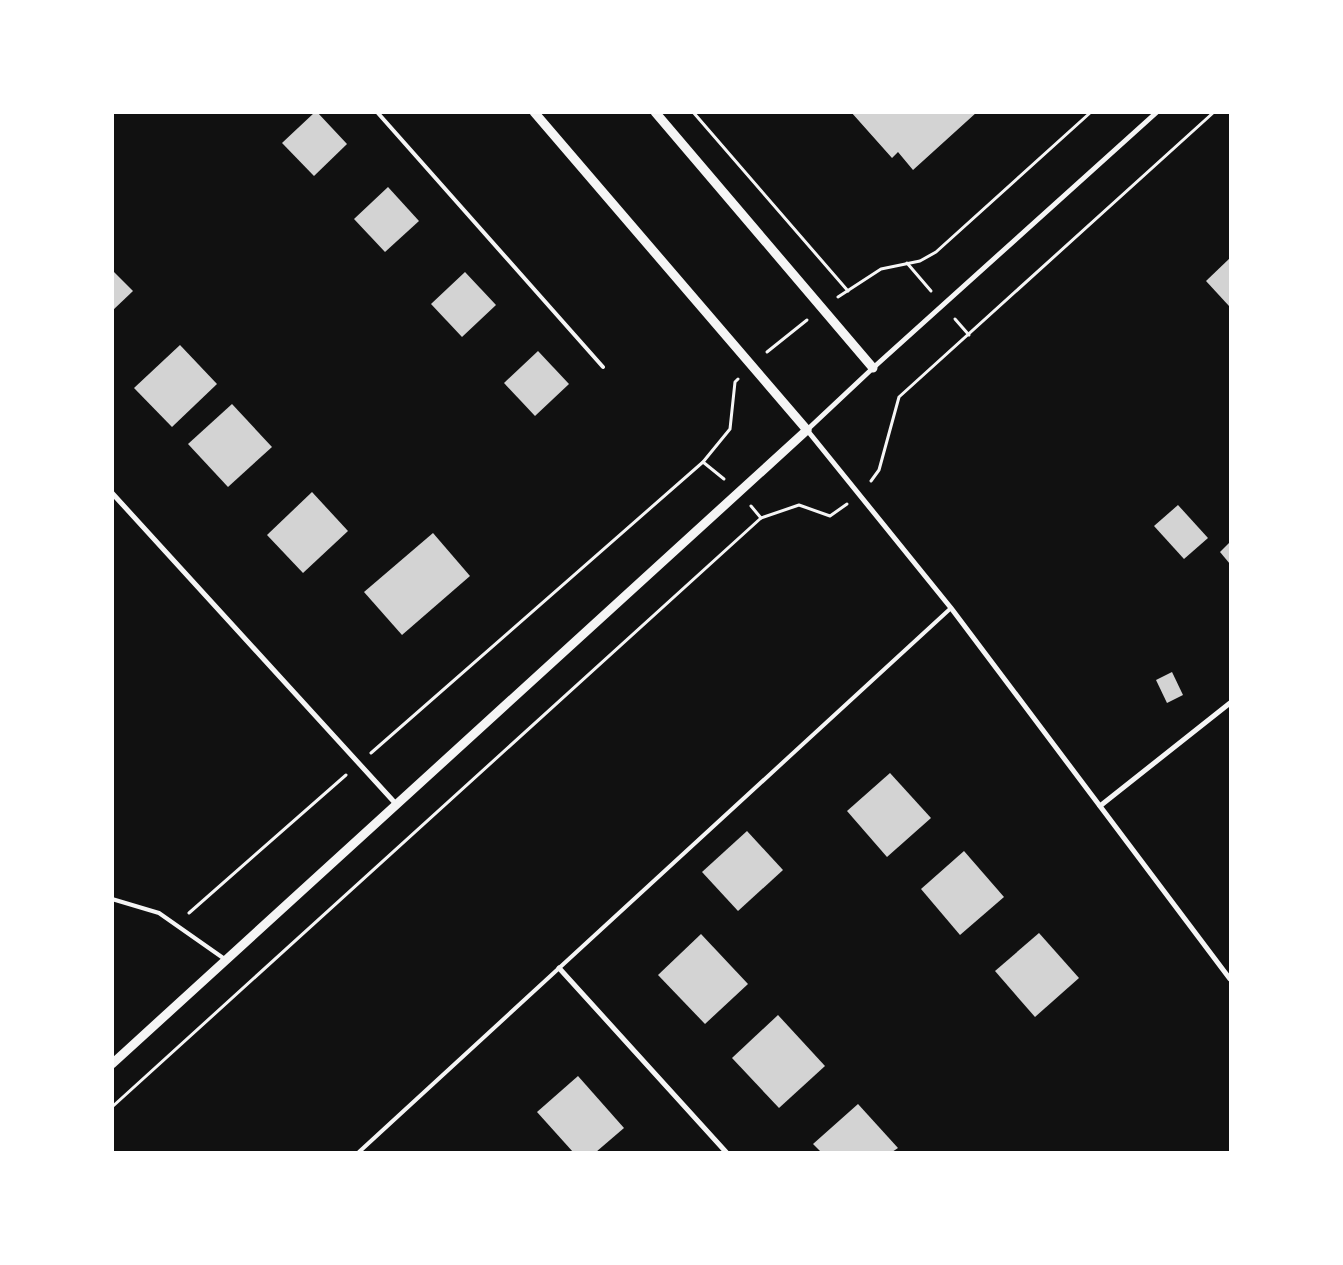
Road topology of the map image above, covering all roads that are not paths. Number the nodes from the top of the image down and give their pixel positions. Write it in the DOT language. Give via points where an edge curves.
graph roads {
  1 [pos="377,112"];
  2 [pos="534,112"];
  3 [pos="655,112"];
  4 [pos="1157,112"];
  5 [pos="603,367"];
  6 [pos="873,368"];
  7 [pos="807,430"];
  8 [pos="112,493"];
  9 [pos="951,608"];
  10 [pos="1230,703"];
  11 [pos="396,804"];
  12 [pos="1100,806"];
  13 [pos="112,899"];
  14 [pos="226,960"];
  15 [pos="558,968"];
  16 [pos="1228,973"];
  17 [pos="1230,979"];
  18 [pos="112,1064"];
  19 [pos="359,1152"];
  20 [pos="726,1152"];
  1 -- 5 [label="lane"];
  2 -- 7 [label="street"];
  3 -- 6 [label="street"];
  4 -- 6 [label="street"];
  6 -- 7 [label="street"];
  7 -- 9 [label="street"];
  7 -- 11 [label="street"];
  8 -- 11 [label="street"];
  9 -- 12 [label="street"];
  9 -- 15 [label="lane"];
  10 -- 12 [label="street"];
  11 -- 14 [label="street"];
  12 -- 16 [label="street"];
  13 -- 14 [label="lane" via="159,913"];
  14 -- 18 [label="street"];
  15 -- 19 [label="lane"];
  15 -- 20 [label="street"];
  16 -- 17 [label="street"];
}
